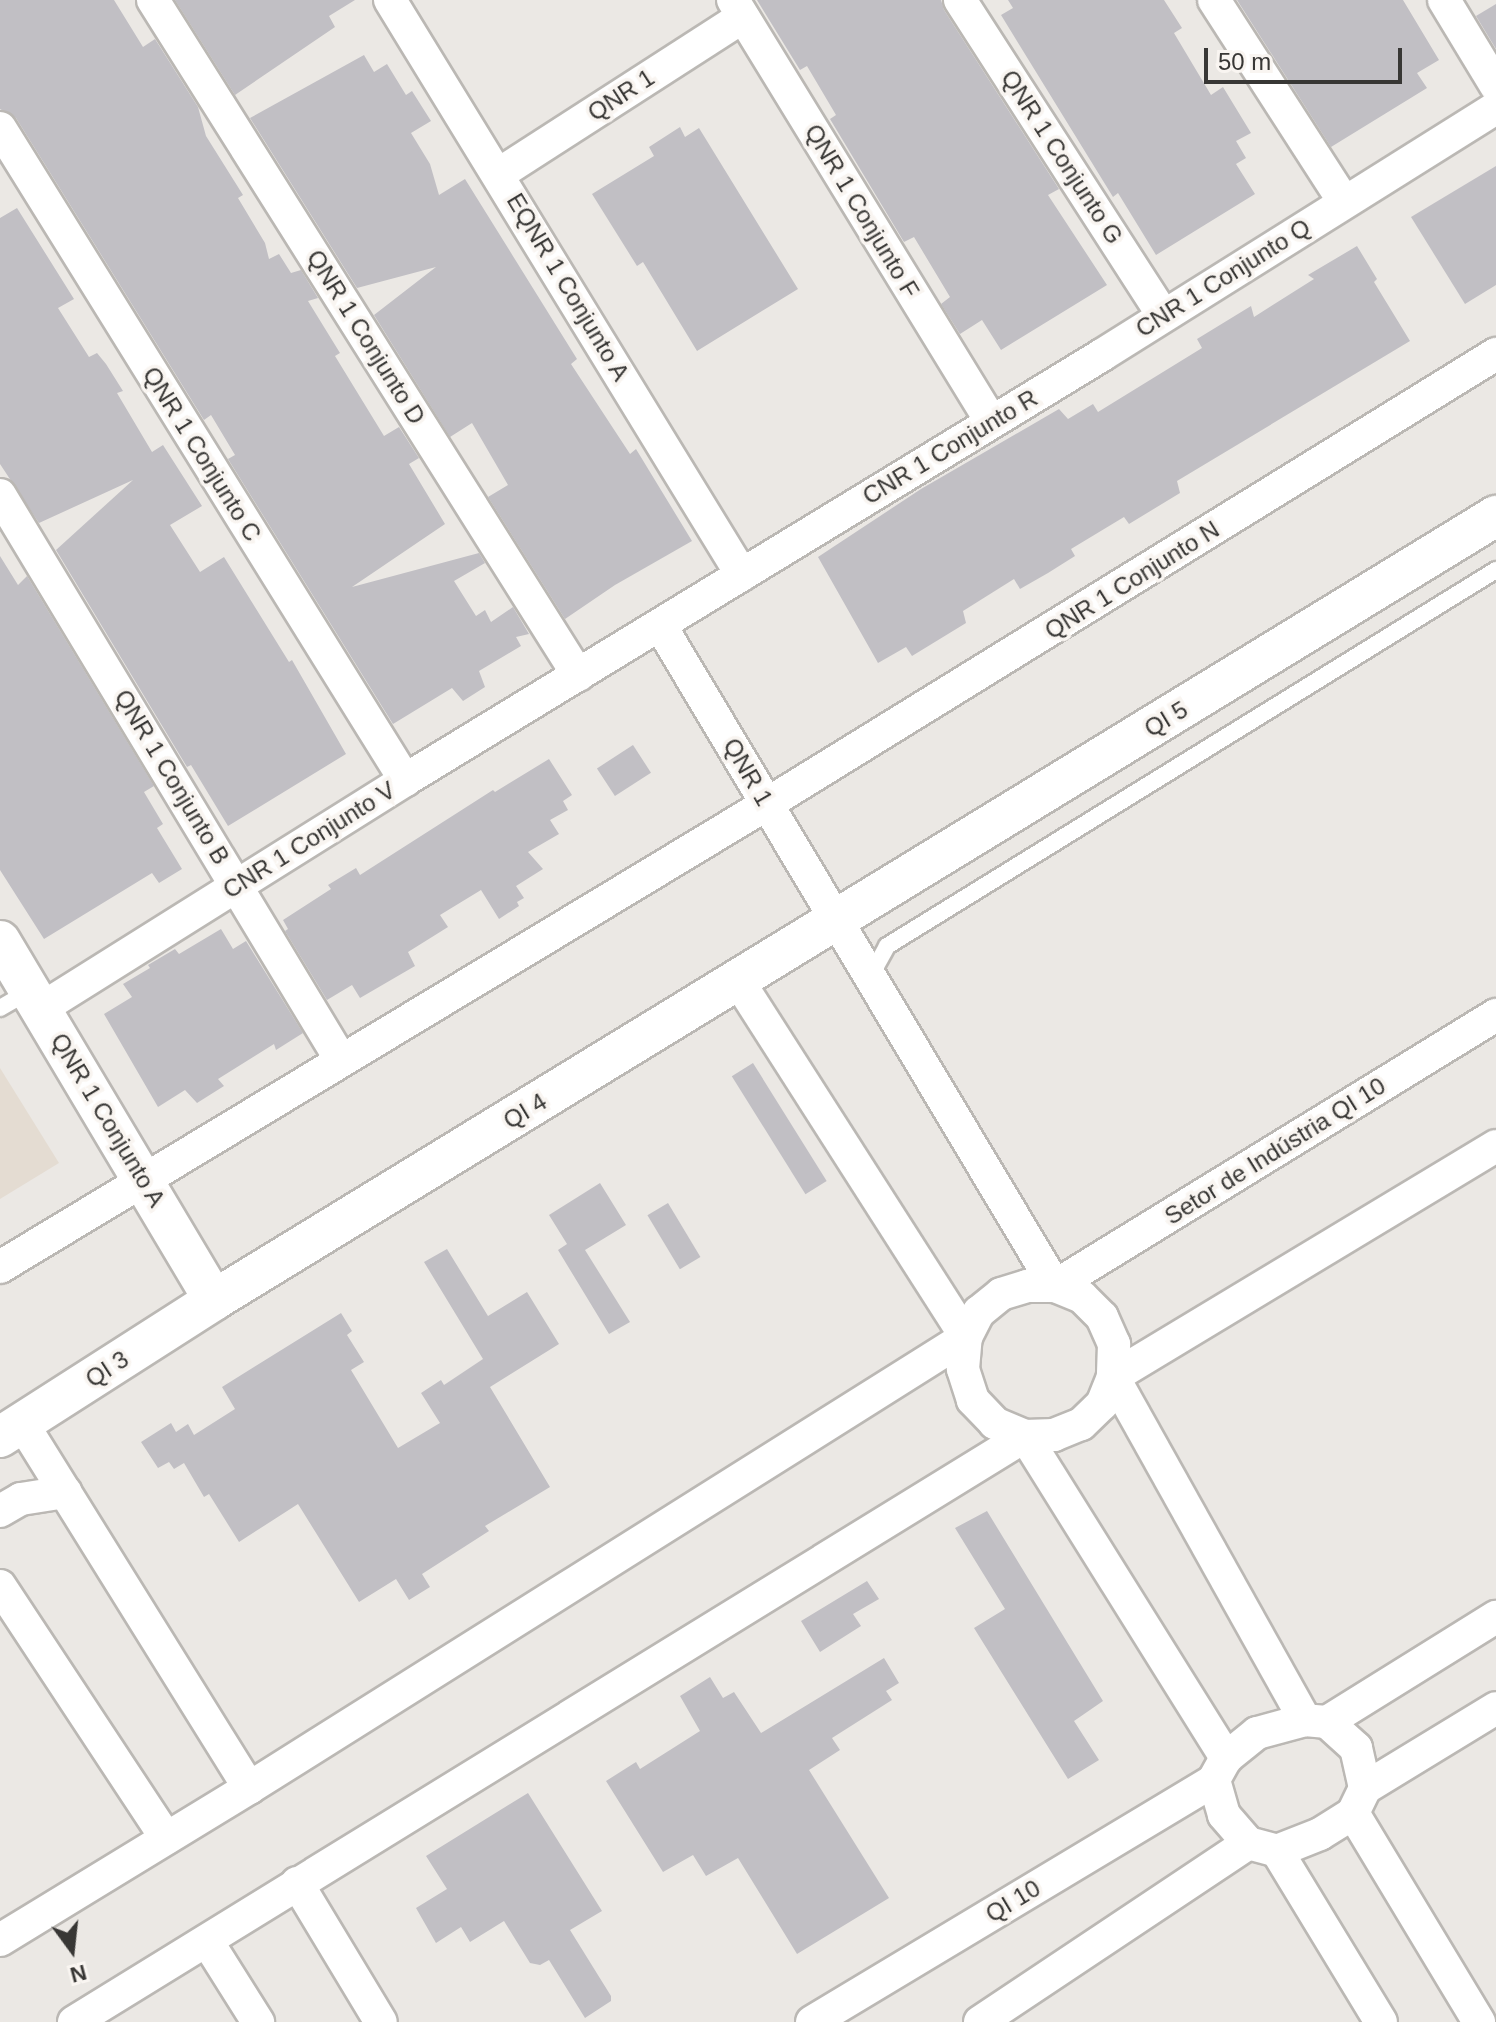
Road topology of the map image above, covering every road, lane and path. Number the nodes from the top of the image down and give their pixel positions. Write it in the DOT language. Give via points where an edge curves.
graph roads {
  1 [pos="153,0"];
  2 [pos="390,0"];
  3 [pos="960,0"];
  4 [pos="1214,0"];
  5 [pos="1444,0"];
  6 [pos="738,8"];
  7 [pos="1496,86"];
  8 [pos="1496,108"];
  9 [pos="0,128"];
  10 [pos="499,174"];
  11 [pos="1344,202"];
  12 [pos="1163,315"];
  13 [pos="1496,354"];
  14 [pos="1102,355"];
  15 [pos="991,421"];
  16 [pos="0,495"];
  17 [pos="1496,516"];
  18 [pos="1496,570"];
  19 [pos="742,575"];
  20 [pos="660,625"];
  21 [pos="578,675"];
  22 [pos="405,780"];
  23 [pos="767,804"];
  24 [pos="237,885"];
  25 [pos="835,920"];
  26 [pos="0,941"];
  27 [pos="869,978"];
  28 [pos="738,981"];
  29 [pos="24,1002"];
  30 [pos="1496,1015"];
  31 [pos="341,1060"];
  32 [pos="1496,1146"];
  33 [pos="144,1179"];
  34 [pos="0,1267"];
  35 [pos="1055,1286"];
  36 [pos="214,1300"];
  37 [pos="966,1337"];
  38 [pos="1113,1377"];
  39 [pos="11,1430"];
  40 [pos="1025,1436"];
  41 [pos="65,1492"];
  42 [pos="0,1511"];
  43 [pos="0,1586"];
  44 [pos="1496,1617"];
  45 [pos="1496,1708"];
  46 [pos="1316,1721"];
  47 [pos="1220,1769"];
  48 [pos="249,1788"];
  49 [pos="1359,1801"];
  50 [pos="166,1838"];
  51 [pos="1263,1847"];
  52 [pos="297,1883"];
  53 [pos="0,1940"];
  54 [pos="207,1941"];
  55 [pos="74,2022"];
  56 [pos="258,2022"];
  57 [pos="381,2022"];
  58 [pos="812,2022"];
  59 [pos="980,2022"];
  60 [pos="1381,2022"];
  61 [pos="1479,2022"];
  1 -- 21 [label="street, QNR 1 Conjunto D"];
  2 -- 10 [label="street, EQNR 1 Conjunto A"];
  3 -- 12 [label="street, QNR 1 Conjunto G"];
  4 -- 11 [label="street"];
  5 -- 7 [label="street"];
  6 -- 10 [label="street, QNR 1"];
  6 -- 15 [label="street, QNR 1 Conjunto F"];
  8 -- 11 [label="street, CNR 1 Conjunto Q"];
  9 -- 22 [label="street, QNR 1 Conjunto C"];
  10 -- 19 [label="street, EQNR 1 Conjunto A"];
  11 -- 12 [label="street, CNR 1 Conjunto Q"];
  12 -- 14 [label="street, CNR 1 Conjunto Q"];
  13 -- 23 [label="street, QNR 1 Conjunto N"];
  14 -- 15 [label="street, CNR 1 Conjunto R"];
  15 -- 19 [label="street, CNR 1 Conjunto R"];
  16 -- 24 [label="street, QNR 1 Conjunto B"];
  17 -- 25 [label="street, QI 5"];
  18 -- 27 [label="lane" via="887,946"];
  19 -- 20 [label="street"];
  20 -- 21 [label="street"];
  20 -- 23 [label="street, QNR 1"];
  21 -- 22 [label="street, CNR 1 Conjunto V"];
  22 -- 24 [label="street, CNR 1 Conjunto V"];
  23 -- 25 [label="street, QNR 1"];
  23 -- 31 [label="street, QNR 1 Conjunto N"];
  24 -- 29 [label="street, CNR 1 Conjunto V"];
  24 -- 31 [label="street, QNR 1 Conjunto B"];
  25 -- 27 [label="street, QNR 1"];
  25 -- 28 [label="street, QI 4"];
  26 -- 29 [label="street, QNR 1 Conjunto A"];
  27 -- 35 [label="street, QNR 1"];
  28 -- 36 [label="street, QI 4"];
  28 -- 37 [label="street"];
  29 -- 33 [label="street, QNR 1 Conjunto A"];
  30 -- 35 [label="street, Setor de Indústria QI 10"];
  31 -- 33 [label="street, QNR 1 Conjunto N"];
  32 -- 38 [label="street"];
  33 -- 34 [label="street, QNR 1 Conjunto N"];
  33 -- 36 [label="street, QNR 1 Conjunto A"];
  35 -- 37 [label="street" via="1027,1286 1001,1294 979,1312"];
  35 -- 38 [label="street" via="1082,1297 1102,1317 1114,1344"];
  36 -- 39 [label="street, QI 3"];
  37 -- 40 [label="street" via="963,1369 973,1400 995,1423"];
  37 -- 48 [label="street"];
  38 -- 40 [label="street" via="1102,1404 1081,1424 1054,1435"];
  38 -- 46 [label="street"];
  39 -- 41 [label="street"];
  40 -- 47 [label="street"];
  40 -- 52 [label="street"];
  41 -- 42 [label="street" via="21,1499"];
  41 -- 48 [label="street"];
  43 -- 50 [label="street"];
  44 -- 46 [label="street"];
  45 -- 49 [label="street"];
  46 -- 47 [label="street" via="1257,1733"];
  46 -- 49 [label="street" via="1356,1748"];
  47 -- 51 [label="street" via="1224,1815"];
  47 -- 58 [label="street, QI 10"];
  48 -- 50 [label="street"];
  49 -- 51 [label="street" via="1320,1834"];
  49 -- 61 [label="street"];
  50 -- 53 [label="street"];
  51 -- 59 [label="street"];
  51 -- 60 [label="street"];
  52 -- 54 [label="street"];
  52 -- 57 [label="street"];
  54 -- 55 [label="street"];
  54 -- 56 [label="street"];
}
